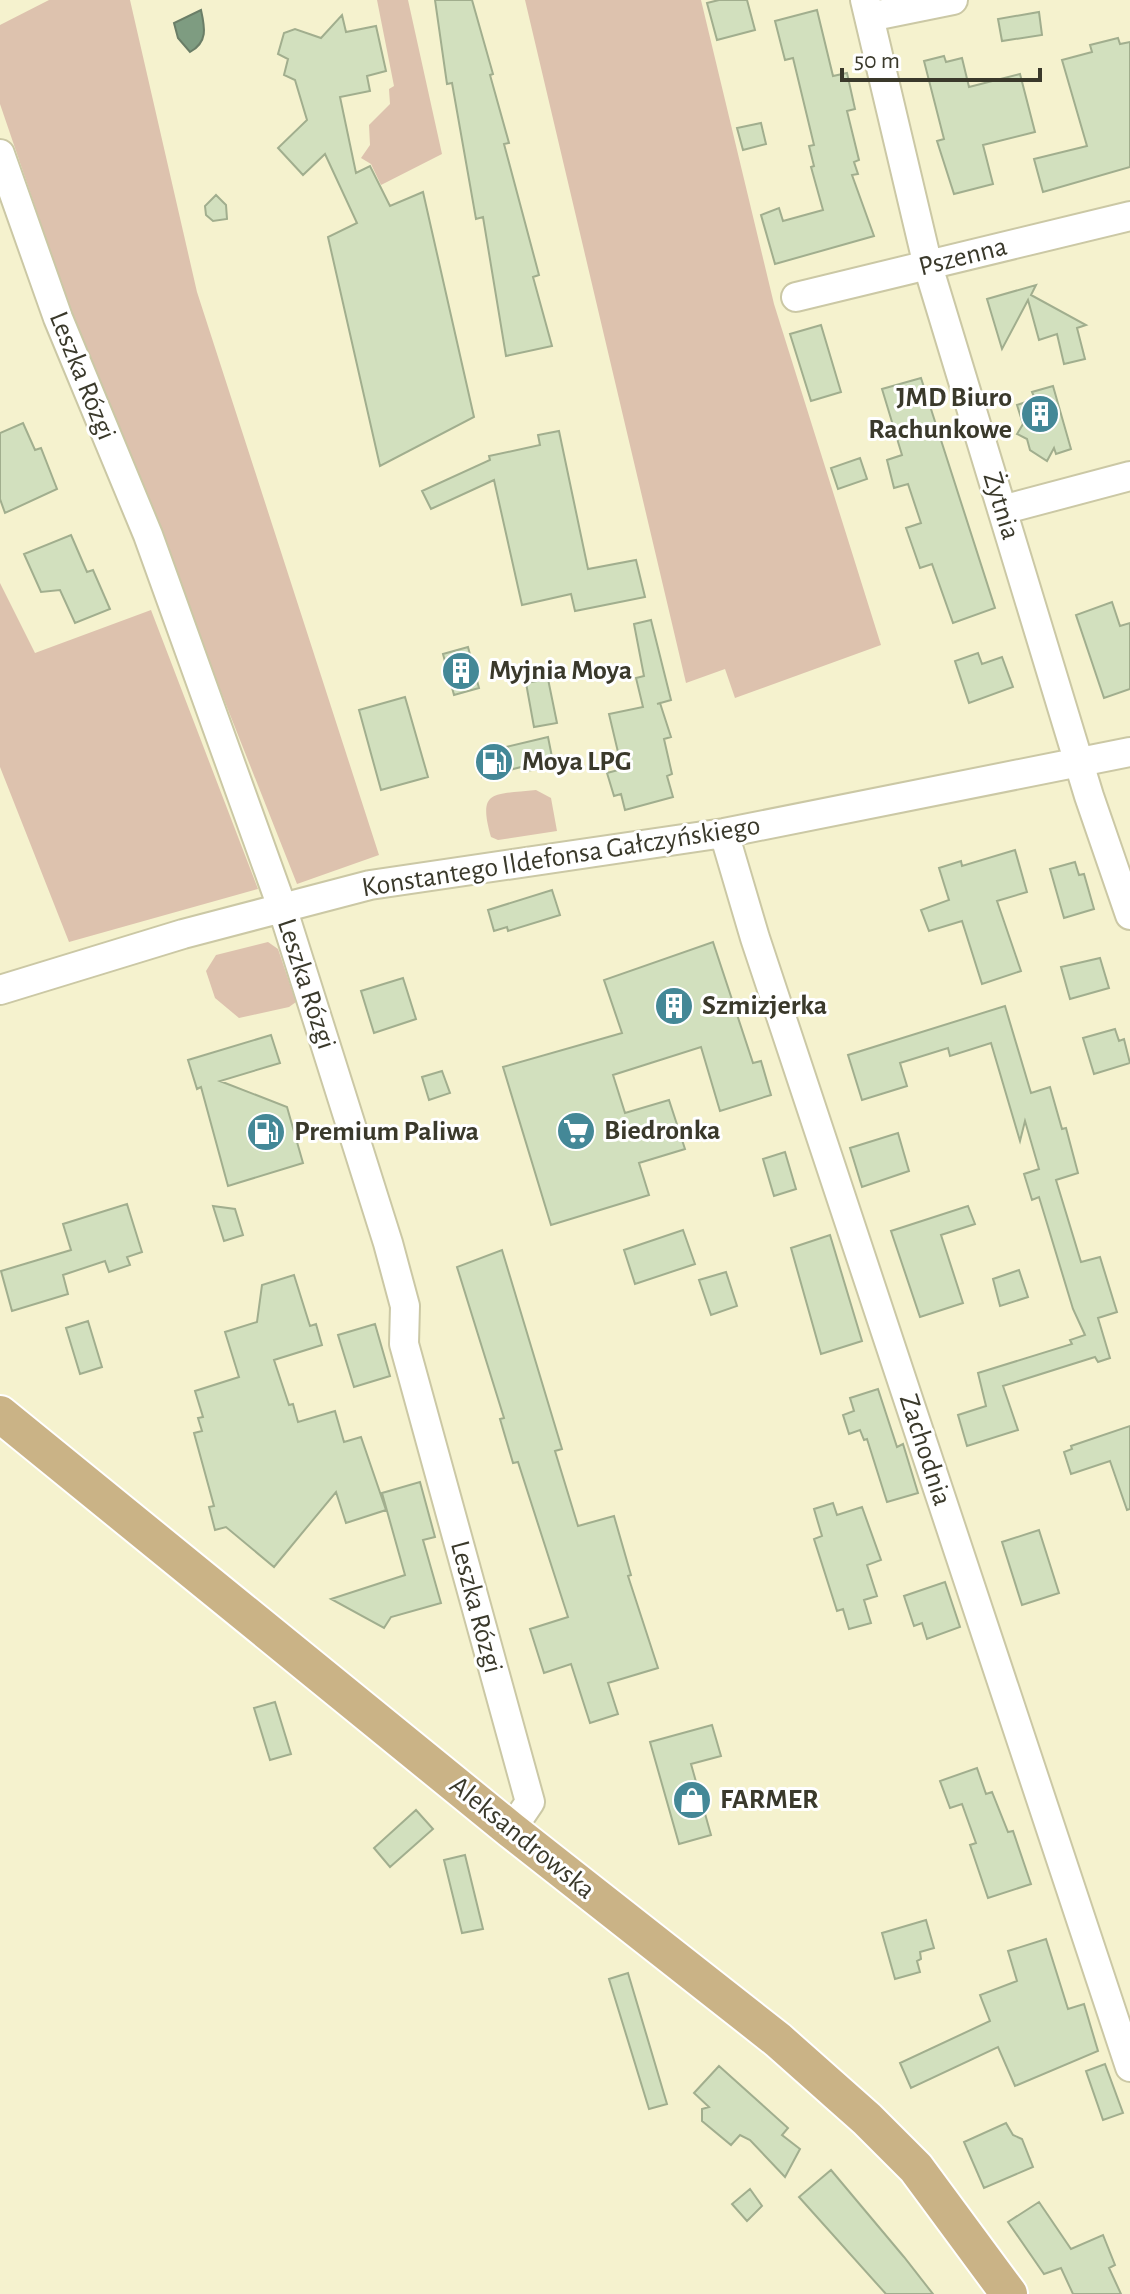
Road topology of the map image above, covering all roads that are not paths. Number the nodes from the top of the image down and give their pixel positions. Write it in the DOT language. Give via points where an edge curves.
graph roads {
  1 [pos="953,0"];
  2 [pos="867,8"];
  3 [pos="0,154"];
  4 [pos="1130,216"];
  5 [pos="928,266"];
  6 [pos="796,297"];
  7 [pos="1130,476"];
  8 [pos="1002,510"];
  9 [pos="1130,752"];
  10 [pos="1079,762"];
  11 [pos="724,833"];
  12 [pos="282,907"];
  13 [pos="1130,915"];
  14 [pos="0,990"];
  15 [pos="0,1414"];
  16 [pos="511,1830"];
  17 [pos="1130,2067"];
  18 [pos="1009,2294"];
  1 -- 2 [label="street"];
  2 -- 5 [label="street, Żytnia"];
  3 -- 12 [label="street, Leszka Rózgi" via="58,318 148,535"];
  4 -- 5 [label="street, Pszenna"];
  5 -- 6 [label="street, Pszenna"];
  5 -- 8 [label="street, Żytnia"];
  7 -- 8 [label="street"];
  8 -- 10 [label="street, Żytnia"];
  9 -- 10 [label="street, Konstantego Ildefonsa Gałczyńskiego"];
  10 -- 11 [label="street, Konstantego Ildefonsa Gałczyńskiego"];
  10 -- 13 [label="street, Żytnia"];
  11 -- 12 [label="street, Konstantego Ildefonsa Gałczyńskiego" via="456,870"];
  11 -- 17 [label="street, Zachodnia"];
  12 -- 14 [label="street, Konstantego Ildefonsa Gałczyńskiego"];
  12 -- 16 [label="street, Leszka Rózgi" via="388,1243 405,1306 404,1344 530,1802"];
  15 -- 16 [label="main road, Aleksandrowska"];
  16 -- 18 [label="main road, Aleksandrowska" via="778,2040 867,2119 927,2181"];
}
